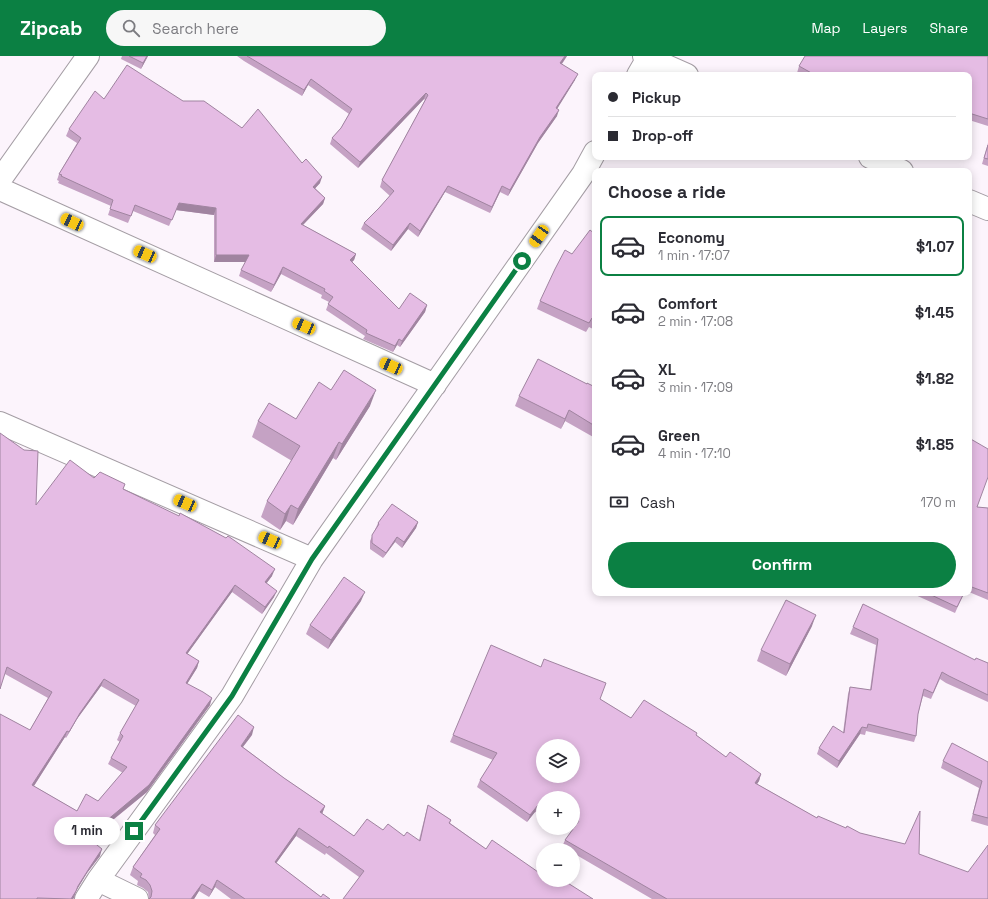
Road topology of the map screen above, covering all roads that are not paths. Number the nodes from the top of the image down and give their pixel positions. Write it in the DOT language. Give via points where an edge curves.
graph roads {
  1 [pos="88,56"];
  2 [pos="645,61"];
  3 [pos="677,72"];
  4 [pos="592,158"];
  5 [pos="877,160"];
  6 [pos="895,168"];
  7 [pos="0,180"];
  8 [pos="0,189"];
  9 [pos="972,202"];
  10 [pos="988,209"];
  11 [pos="435,386"];
  12 [pos="0,423"];
  13 [pos="312,559"];
  14 [pos="98,880"];
  15 [pos="86,899"];
  16 [pos="137,899"];
  1 -- 7 [label="street"];
  2 -- 3 [label="street"];
  4 -- 11 [label="street"];
  5 -- 6 [label="street"];
  8 -- 11 [label="street"];
  9 -- 10 [label="street"];
  11 -- 13 [label="street"];
  12 -- 13 [label="street"];
  13 -- 14 [label="street" via="232,696"];
  14 -- 15 [label="street"];
  14 -- 16 [label="street"];
}
